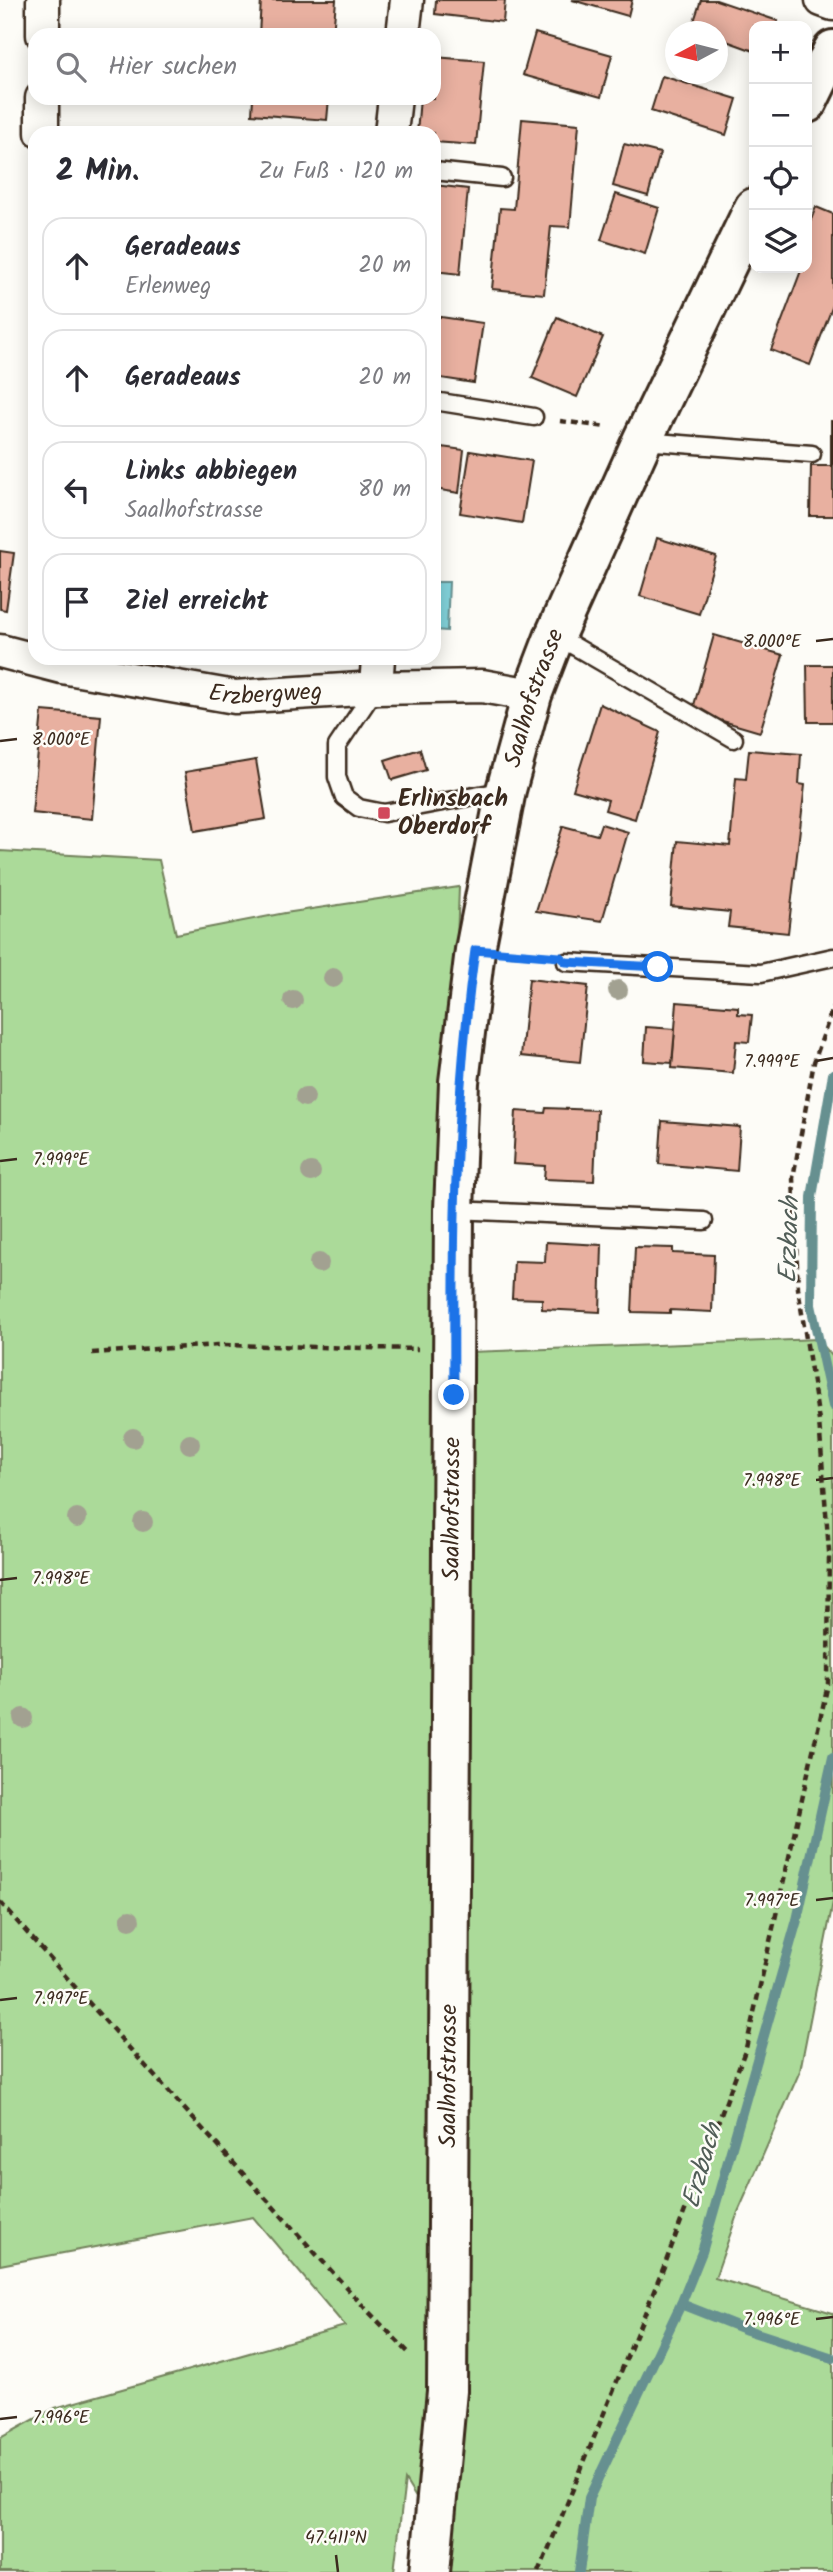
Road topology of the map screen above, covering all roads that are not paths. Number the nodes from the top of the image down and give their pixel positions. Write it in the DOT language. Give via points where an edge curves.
graph roads {
  1 [pos="43,0"];
  2 [pos="407,0"];
  3 [pos="822,0"];
  4 [pos="833,4"];
  5 [pos="43,28"];
  6 [pos="403,28"];
  7 [pos="833,50"];
  8 [pos="812,93"];
  9 [pos="42,105"];
  10 [pos="394,105"];
  11 [pos="42,126"];
  12 [pos="392,126"];
  13 [pos="441,172"];
  14 [pos="502,178"];
  15 [pos="753,210"];
  16 [pos="441,402"];
  17 [pos="534,417"];
  18 [pos="644,436"];
  19 [pos="812,454"];
  20 [pos="555,635"];
  21 [pos="0,651"];
  22 [pos="28,656"];
  23 [pos="72,665"];
  24 [pos="377,673"];
  25 [pos="532,695"];
  26 [pos="734,739"];
  27 [pos="506,790"];
  28 [pos="833,957"];
  29 [pos="566,962"];
  30 [pos="454,1210"];
  31 [pos="704,1221"];
  32 [pos="430,2572"];
  1 -- 5 [label="street"];
  2 -- 6 [label="street"];
  3 -- 4 [label="street"];
  7 -- 8 [label="main road"];
  9 -- 11 [label="street"];
  10 -- 12 [label="street"];
  13 -- 14 [label="lane"];
  15 -- 18 [label="main road, Saalhofstrasse"];
  16 -- 17 [label="lane"];
  18 -- 19 [label="lane"];
  18 -- 20 [label="main road, Saalhofstrasse"];
  20 -- 25 [label="main road, Saalhofstrasse"];
  20 -- 26 [label="lane"];
  21 -- 22 [label="street, Erzbergweg"];
  23 -- 24 [label="street, Erzbergweg" via="235,697"];
  24 -- 25 [label="street, Erzbergweg"];
  24 -- 27 [label="lane" via="337,746 337,777 344,797 359,808 384,813"];
  25 -- 27 [label="main road, Saalhofstrasse"];
  27 -- 30 [label="main road, Saalhofstrasse" via="475,950 459,1082"];
  28 -- 29 [label="lane" via="761,973"];
  30 -- 31 [label="lane"];
  30 -- 32 [label="main road, Saalhofstrasse" via="447,2391"];
}
